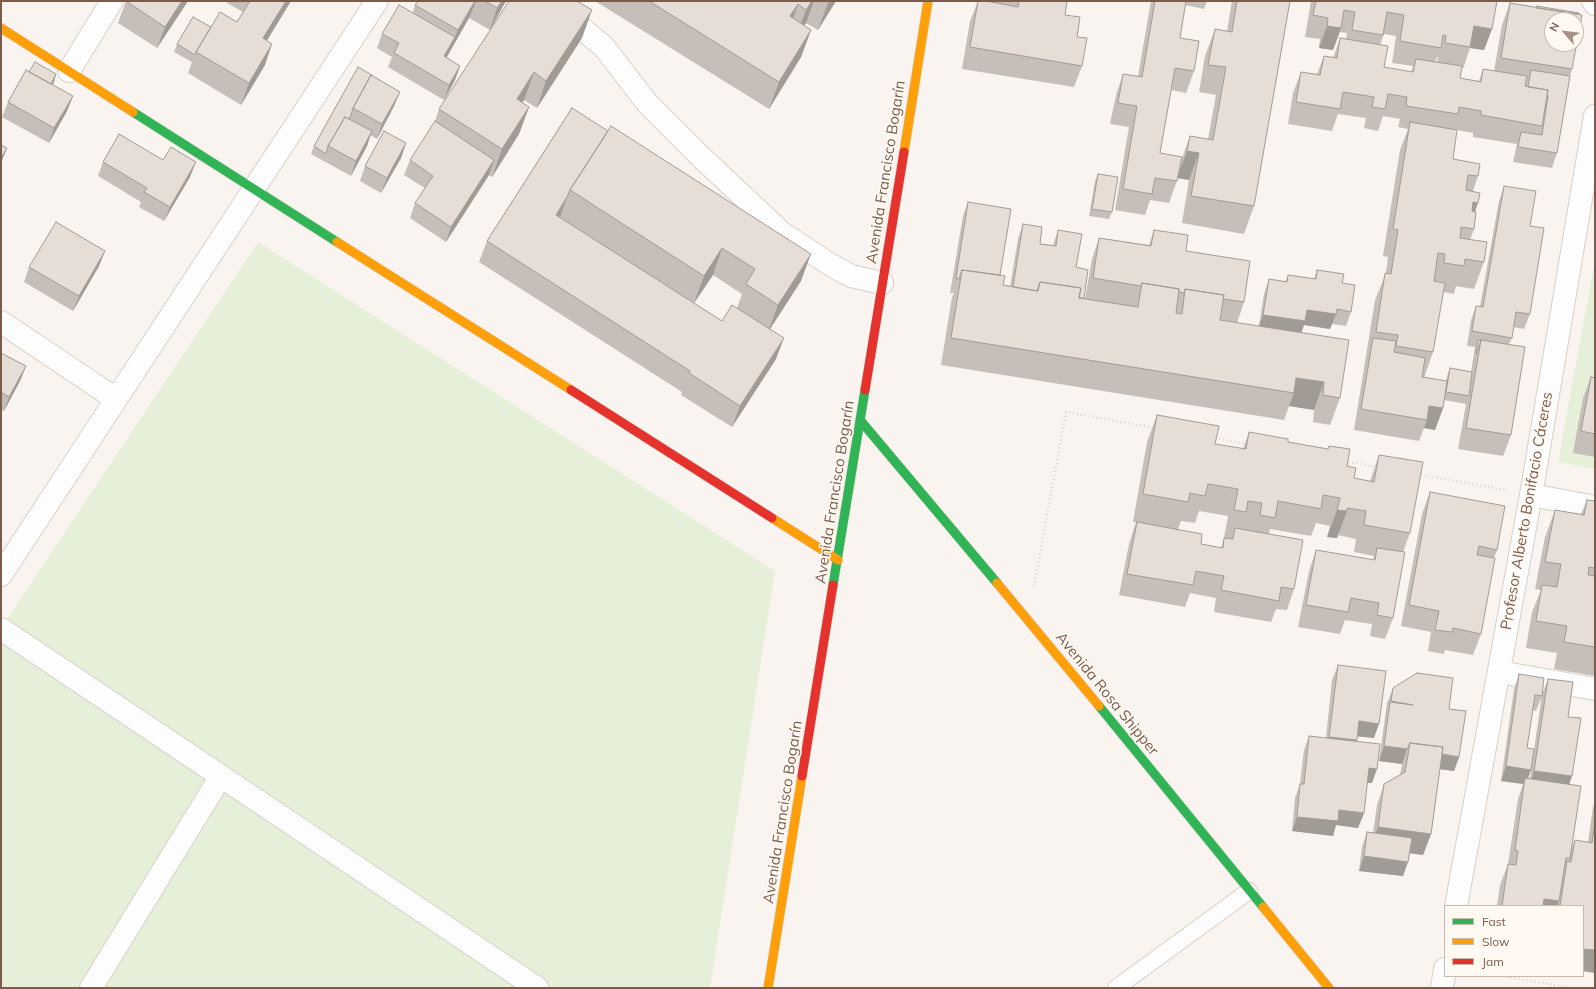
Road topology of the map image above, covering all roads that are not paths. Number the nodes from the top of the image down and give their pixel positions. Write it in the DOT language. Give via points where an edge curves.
graph roads {
  1 [pos="112,1"];
  2 [pos="377,1"];
  3 [pos="540,1"];
  4 [pos="928,1"];
  5 [pos="1593,1"];
  6 [pos="1595,4"];
  7 [pos="1,28"];
  8 [pos="69,71"];
  9 [pos="1595,116"];
  10 [pos="253,189"];
  11 [pos="882,283"];
  12 [pos="1,322"];
  13 [pos="116,399"];
  14 [pos="860,420"];
  15 [pos="1531,495"];
  16 [pos="1595,506"];
  17 [pos="838,560"];
  18 [pos="1,575"];
  19 [pos="1,629"];
  20 [pos="1499,672"];
  21 [pos="1595,689"];
  22 [pos="221,776"];
  23 [pos="1249,890"];
  24 [pos="1456,905"];
  25 [pos="1444,975"];
  26 [pos="91,988"];
  27 [pos="537,988"];
  28 [pos="768,988"];
  29 [pos="1116,988"];
  30 [pos="1329,988"];
  31 [pos="1442,988"];
  1 -- 8 [label="street"];
  2 -- 10 [label="street"];
  3 -- 11 [label="street" via="574,22 604,47 647,103 782,233 851,276"];
  4 -- 11 [label="street, Avenida Francisco Bogarín"];
  5 -- 6 [label="street"];
  7 -- 8 [label="street"];
  8 -- 10 [label="street"];
  9 -- 15 [label="street, Profesor Alberto Bonifacio Cáceres"];
  10 -- 13 [label="street"];
  10 -- 17 [label="street"];
  11 -- 14 [label="street, Avenida Francisco Bogarín"];
  12 -- 13 [label="street"];
  13 -- 18 [label="street"];
  14 -- 17 [label="street, Avenida Francisco Bogarín"];
  14 -- 23 [label="street, Avenida Rosa Shipper"];
  15 -- 16 [label="street"];
  15 -- 20 [label="street, Profesor Alberto Bonifacio Cáceres"];
  17 -- 28 [label="street, Avenida Francisco Bogarín"];
  19 -- 22 [label="street"];
  20 -- 21 [label="street"];
  20 -- 24 [label="street, Profesor Alberto Bonifacio Cáceres"];
  22 -- 26 [label="street"];
  22 -- 27 [label="street"];
  23 -- 29 [label="lane"];
  23 -- 30 [label="street, Avenida Rosa Shipper"];
  25 -- 31 [label="street"];
}
